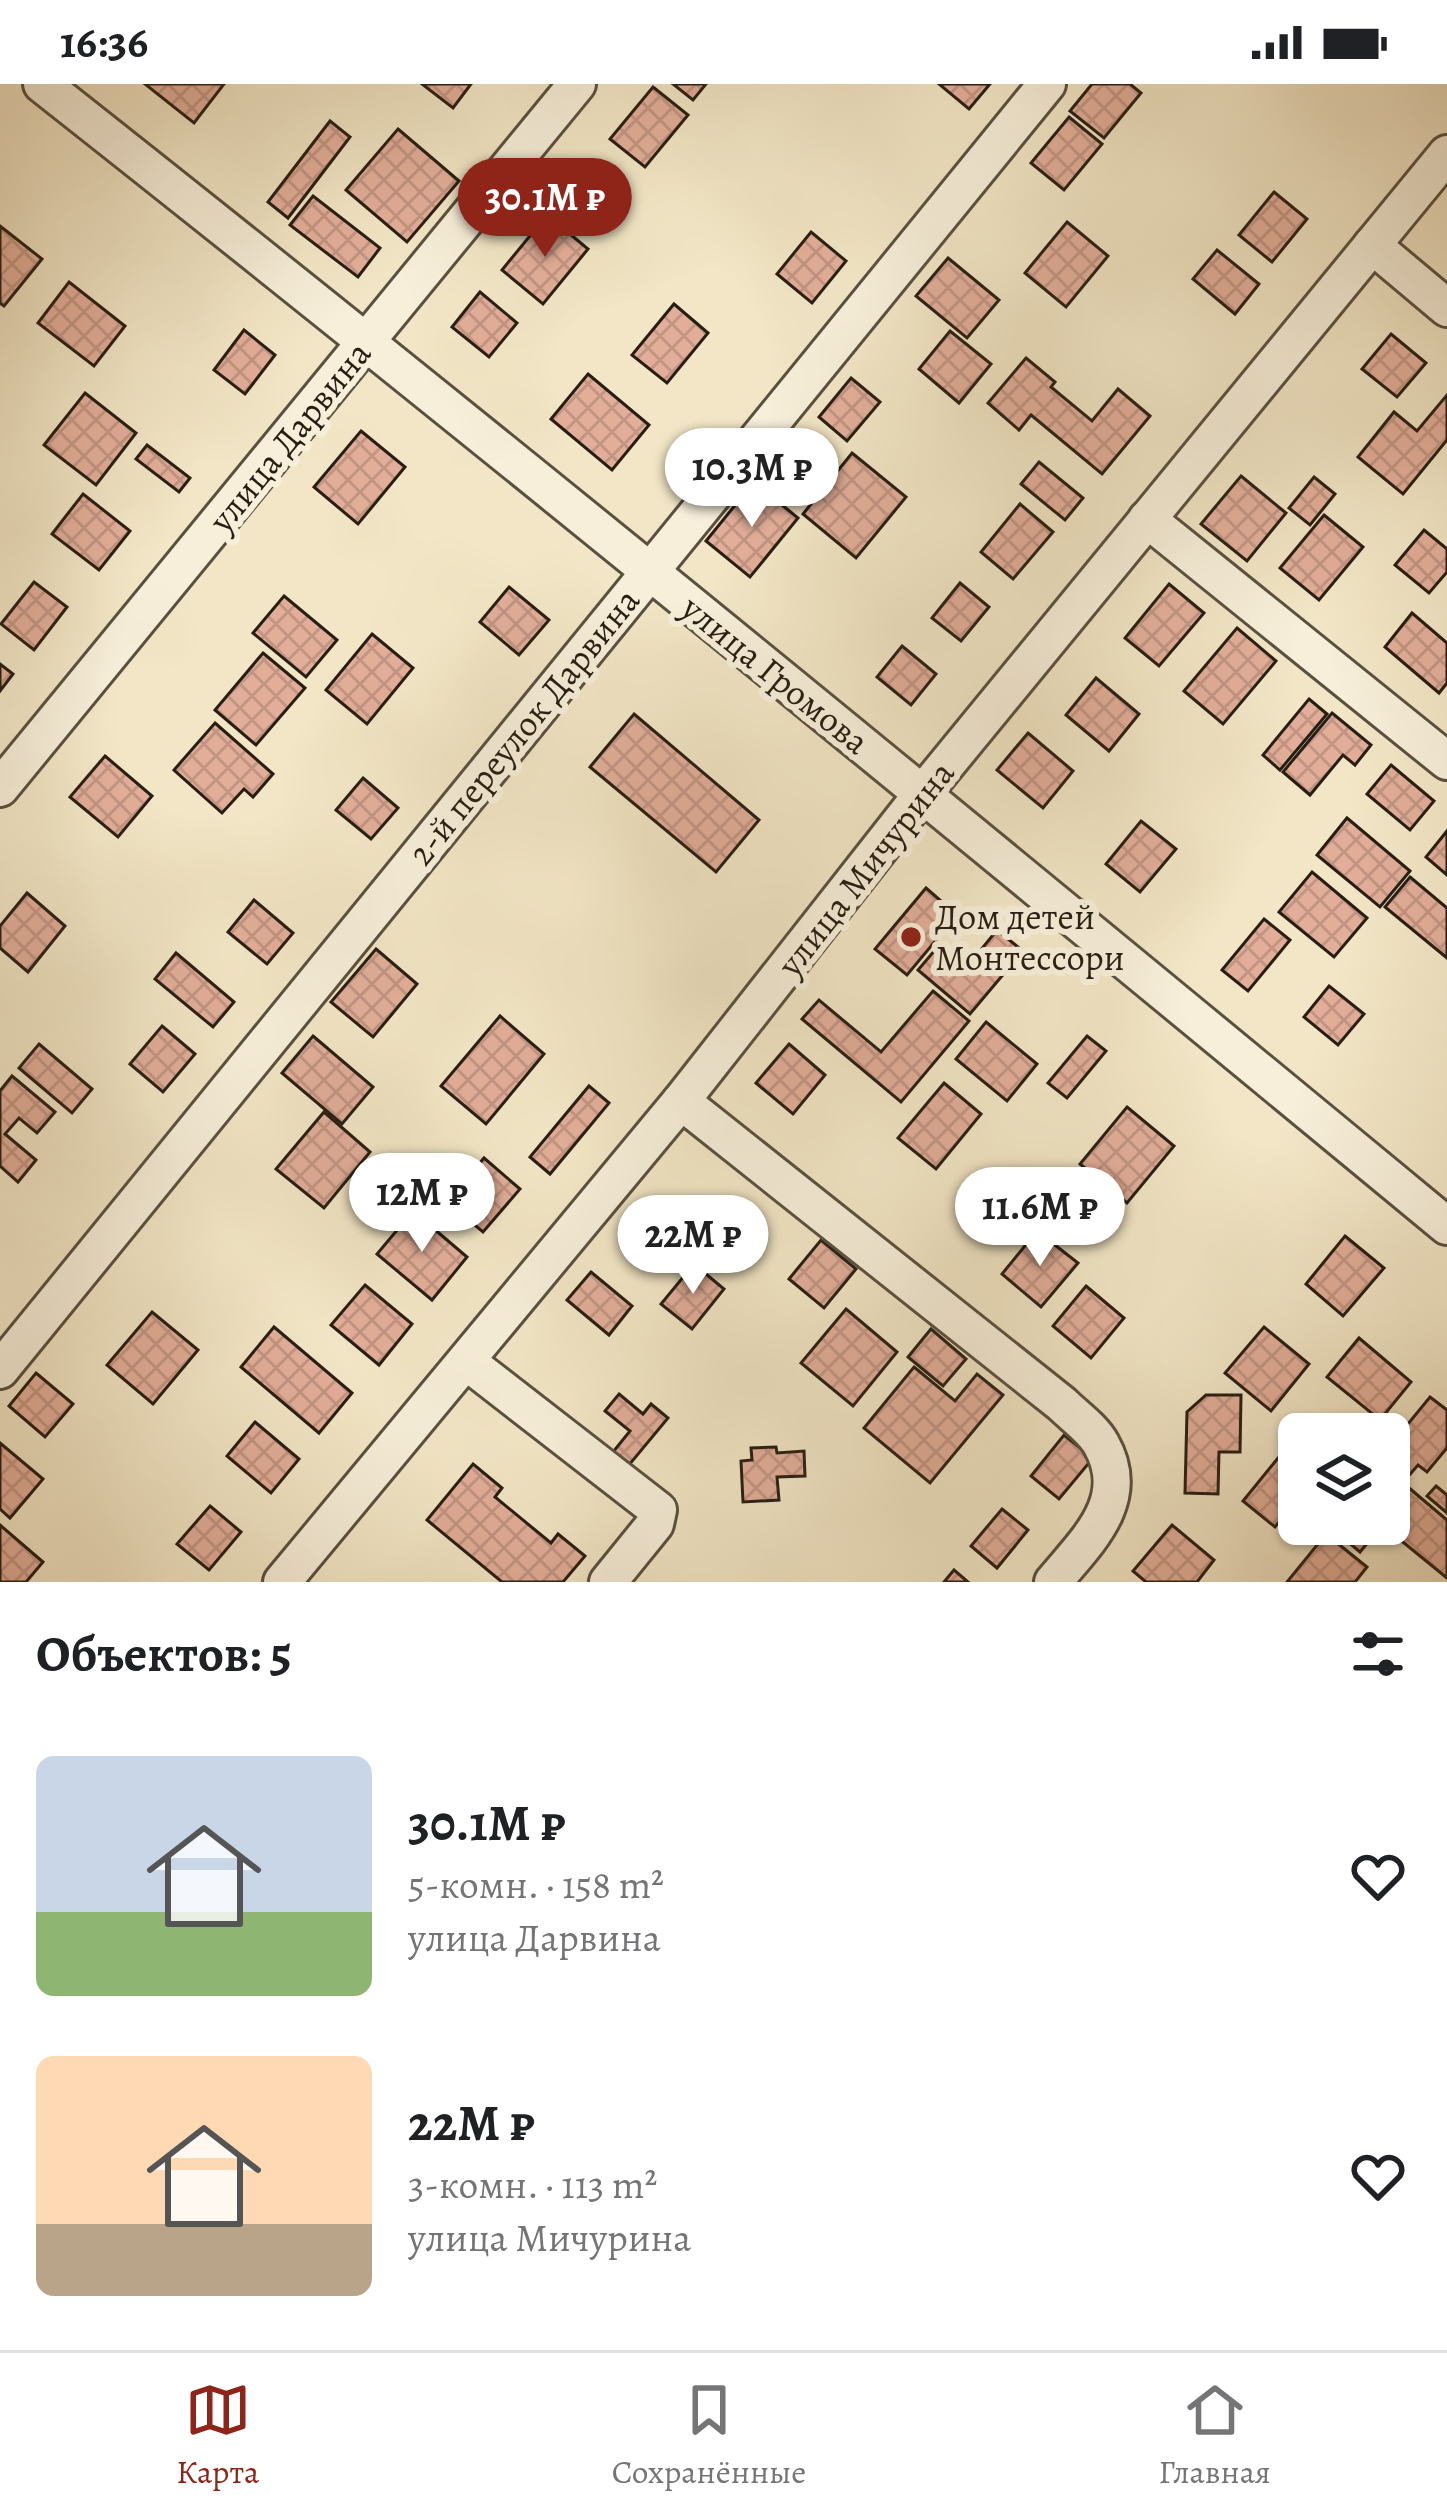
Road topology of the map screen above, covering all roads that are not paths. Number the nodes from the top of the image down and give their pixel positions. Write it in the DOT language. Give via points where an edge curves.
graph roads {
  1 [pos="42,84"];
  2 [pos="577,84"];
  3 [pos="1047,84"];
  4 [pos="1447,154"];
  5 [pos="1372,245"];
  6 [pos="1447,308"];
  7 [pos="367,340"];
  8 [pos="1148,519"];
  9 [pos="649,572"];
  10 [pos="1447,761"];
  11 [pos="0,788"];
  12 [pos="923,793"];
  13 [pos="681,1100"];
  14 [pos="1447,1226"];
  15 [pos="466,1361"];
  16 [pos="0,1370"];
  17 [pos="282,1582"];
  18 [pos="608,1582"];
  19 [pos="1053,1582"];
  1 -- 7 [label="street, улица Громова"];
  2 -- 7 [label="street, улица Дарвина"];
  3 -- 9 [label="street, 2-й переулок Дарвина"];
  4 -- 5 [label="street, улица Мичурина"];
  5 -- 6 [label="street"];
  5 -- 8 [label="street, улица Мичурина"];
  7 -- 9 [label="street, улица Громова"];
  7 -- 11 [label="street, улица Дарвина"];
  8 -- 10 [label="street"];
  8 -- 12 [label="street, улица Мичурина"];
  9 -- 12 [label="street, улица Громова"];
  9 -- 16 [label="street, 2-й переулок Дарвина"];
  12 -- 13 [label="street, улица Мичурина"];
  12 -- 14 [label="street, улица Громова"];
  13 -- 15 [label="street, улица Мичурина"];
  13 -- 19 [label="street" via="1100,1440 1113,1472 1111,1501"];
  15 -- 17 [label="street, улица Мичурина"];
  15 -- 18 [label="street" via="658,1510"];
}
